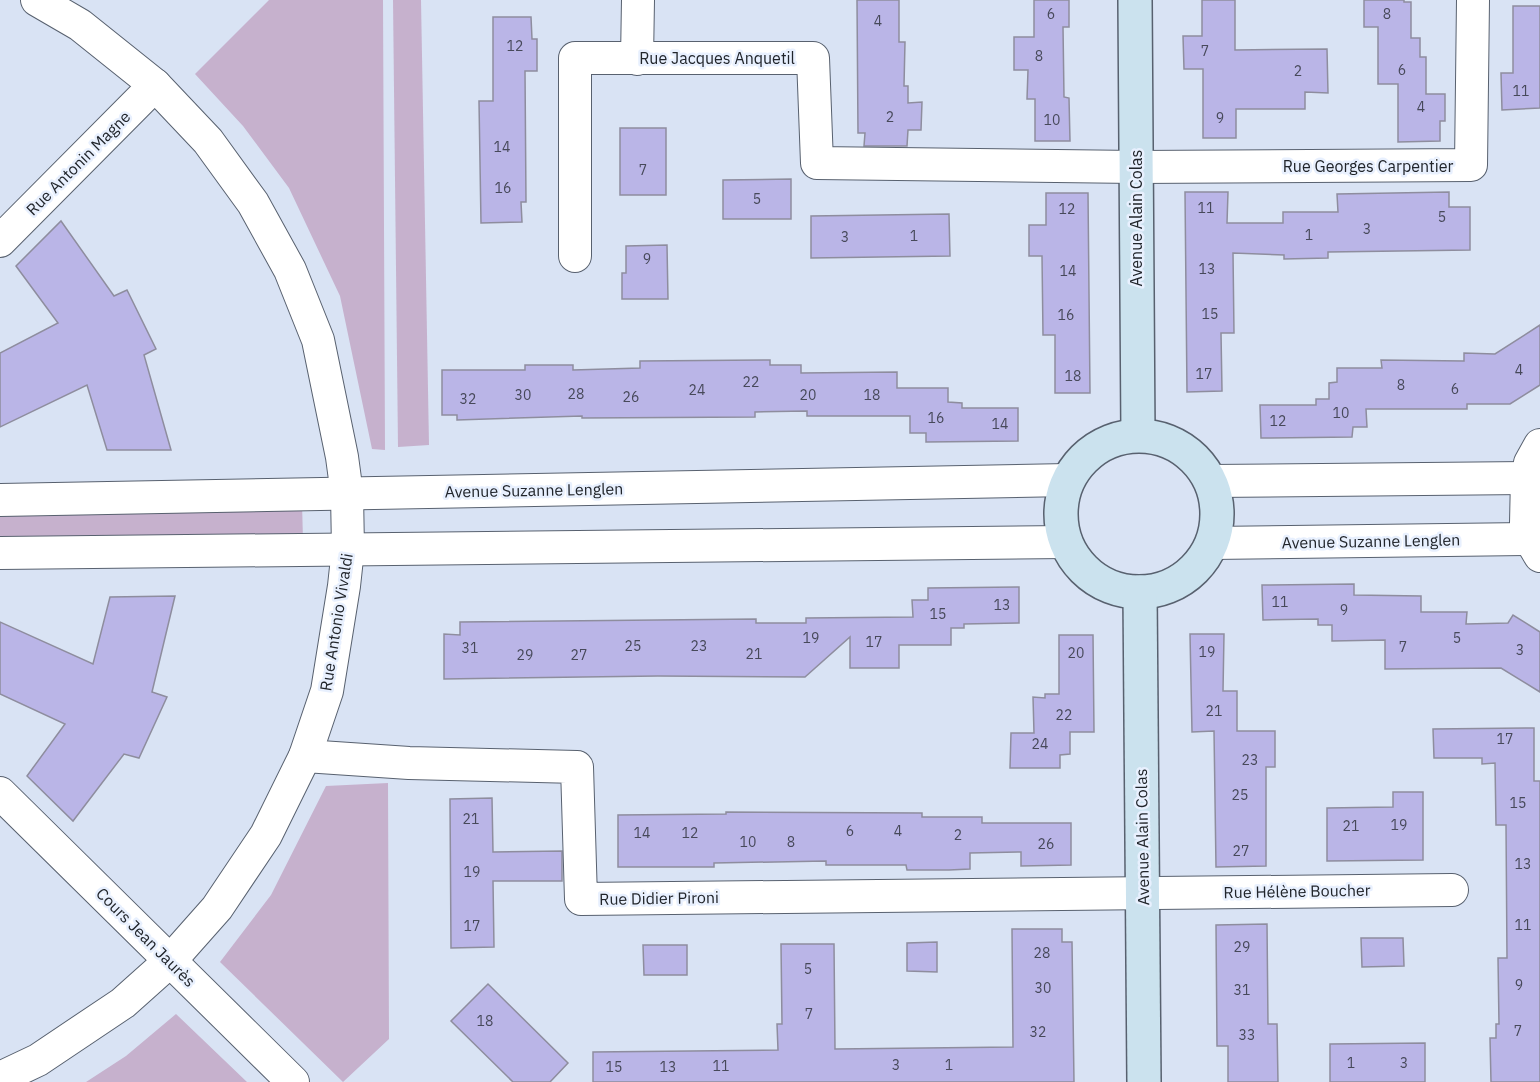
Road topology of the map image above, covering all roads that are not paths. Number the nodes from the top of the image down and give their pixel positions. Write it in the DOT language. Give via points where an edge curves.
graph roads {
  1 [pos="37,0"];
  2 [pos="638,0"];
  3 [pos="1135,0"];
  4 [pos="1473,0"];
  5 [pos="637,58"];
  6 [pos="155,85"];
  7 [pos="1136,168"];
  8 [pos="0,241"];
  9 [pos="575,256"];
  10 [pos="1138,435"];
  11 [pos="1540,445"];
  12 [pos="1527,478"];
  13 [pos="1068,480"];
  14 [pos="1210,481"];
  15 [pos="347,494"];
  16 [pos="0,500"];
  17 [pos="1066,542"];
  18 [pos="1212,543"];
  19 [pos="1535,547"];
  20 [pos="348,549"];
  21 [pos="0,553"];
  22 [pos="1140,592"];
  23 [pos="305,756"];
  24 [pos="0,793"];
  25 [pos="1452,890"];
  26 [pos="1142,893"];
  27 [pos="170,961"];
  28 [pos="0,1078"];
  29 [pos="292,1082"];
  30 [pos="1144,1082"];
  1 -- 6 [label="street, Rue Antonio Vivaldi" via="80,25"];
  2 -- 5 [label="street"];
  3 -- 7 [label="street, Avenue Alain Colas"];
  4 -- 7 [label="street, Rue Georges Carpentier" via="1471,165"];
  5 -- 7 [label="street, Rue Jacques Anquetil" via="813,58 817,162"];
  5 -- 9 [label="street, Rue Jacques Anquetil" via="575,58"];
  6 -- 8 [label="street, Rue Antonin Magne"];
  6 -- 15 [label="street, Rue Antonio Vivaldi" via="215,150 253,203 290,270 318,340"];
  7 -- 10 [label="street, Avenue Alain Colas"];
  10 -- 13 [label="street" via="1097,448 1080,462"];
  10 -- 14 [label="street" via="1181,447 1198,462"];
  11 -- 12 [label="street, Avenue Suzanne Lenglen"];
  12 -- 14 [label="street"];
  12 -- 19 [label="street, Avenue Suzanne Lenglen" via="1527,523"];
  13 -- 15 [label="street, Avenue Suzanne Lenglen"];
  13 -- 17 [label="street" via="1061,521"];
  14 -- 18 [label="street" via="1217,501"];
  15 -- 16 [label="street, Avenue Suzanne Lenglen"];
  15 -- 20 [label="street, Rue Antonio Vivaldi"];
  17 -- 20 [label="street"];
  17 -- 22 [label="street" via="1077,562 1095,579 1116,589"];
  18 -- 19 [label="street, Avenue Suzanne Lenglen"];
  18 -- 22 [label="street" via="1200,563 1183,579 1162,589"];
  20 -- 21 [label="street"];
  20 -- 23 [label="street, Rue Antonio Vivaldi" via="327,691"];
  22 -- 26 [label="street, Avenue Alain Colas"];
  23 -- 26 [label="street, Rue Didier Pironi" via="409,764 577,767 581,899"];
  23 -- 27 [label="street, Rue Antonio Vivaldi" via="266,835 217,908"];
  24 -- 27 [label="street, Cours Jean Jaurès"];
  25 -- 26 [label="street, Rue Hélène Boucher"];
  26 -- 30 [label="street, Avenue Alain Colas"];
  27 -- 28 [label="street, Rue Antonio Vivaldi" via="123,1003 38,1060"];
  27 -- 29 [label="street, Cours Jean Jaurès"];
}
